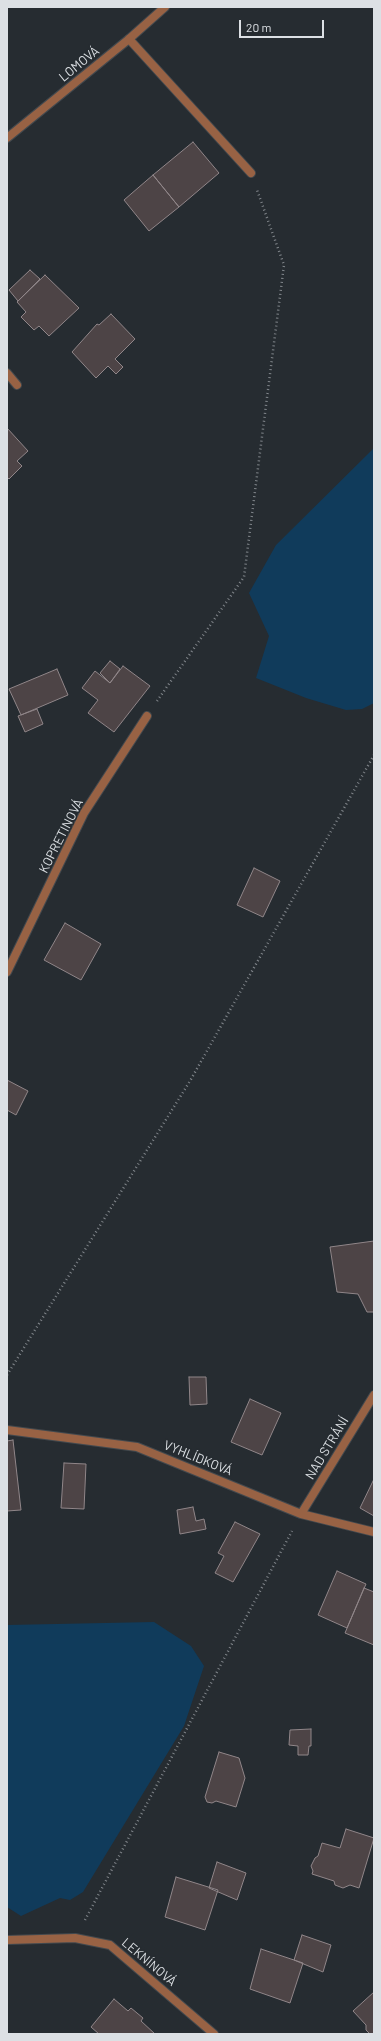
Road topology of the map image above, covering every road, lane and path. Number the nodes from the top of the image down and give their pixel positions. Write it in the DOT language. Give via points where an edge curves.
graph roads {
  1 [pos="165,7"];
  2 [pos="129,39"];
  3 [pos="7,138"];
  4 [pos="251,173"];
  5 [pos="7,373"];
  6 [pos="17,385"];
  7 [pos="147,716"];
  8 [pos="374,755"];
  9 [pos="7,972"];
  10 [pos="7,1375"];
  11 [pos="374,1395"];
  12 [pos="7,1430"];
  13 [pos="301,1514"];
  14 [pos="374,1532"];
  15 [pos="75,1938"];
  16 [pos="7,1940"];
  17 [pos="214,2034"];
  1 -- 2 [label="street, LOMOVÁ"];
  2 -- 3 [label="street, LOMOVÁ"];
  2 -- 4 [label="street"];
  4 -- 7 [label="path" via="284,266 244,577"];
  5 -- 6 [label="street"];
  7 -- 9 [label="street, KOPRETINOVÁ" via="84,813"];
  8 -- 10 [label="path" via="190,1081"];
  11 -- 13 [label="street, NAD STRÁNÍ"];
  12 -- 13 [label="street, VYHLÍDKOVÁ" via="137,1447"];
  13 -- 14 [label="street, VYHLÍDKOVÁ"];
  13 -- 15 [label="path"];
  15 -- 16 [label="street, LEKNÍNOVÁ"];
  15 -- 17 [label="street, LEKNÍNOVÁ" via="110,1945"];
}
